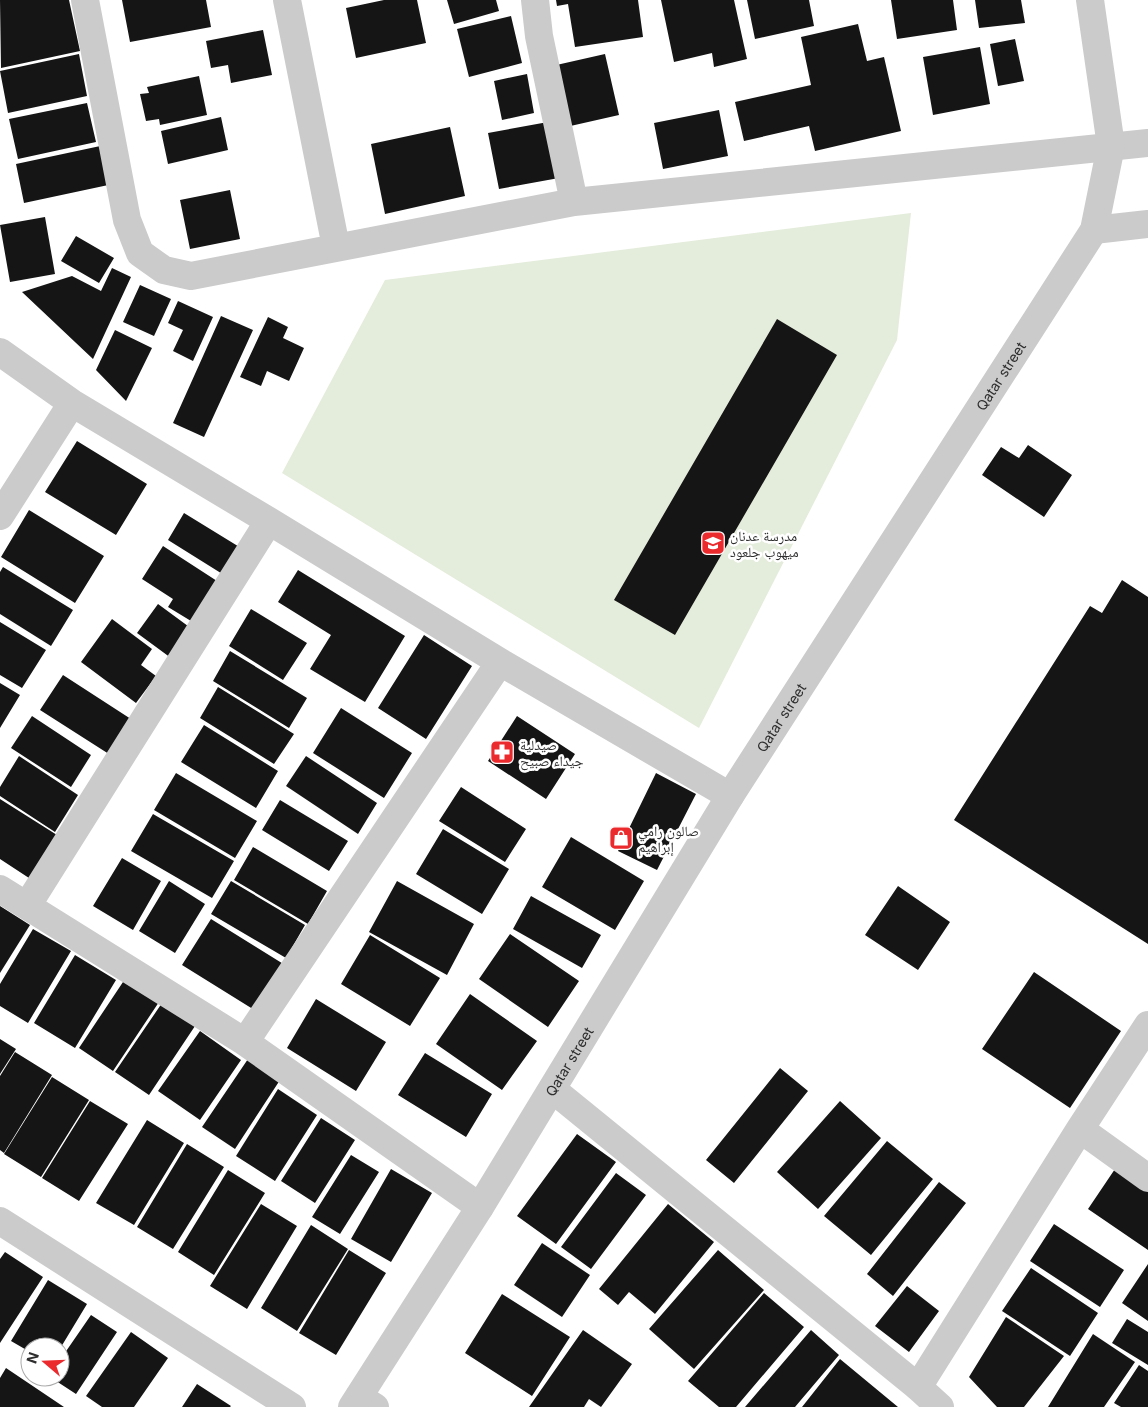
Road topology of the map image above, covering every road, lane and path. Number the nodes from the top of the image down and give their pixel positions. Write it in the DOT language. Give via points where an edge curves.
graph roads {
  1 [pos="85,0"];
  2 [pos="287,0"];
  3 [pos="535,0"];
  4 [pos="1090,0"];
  5 [pos="1148,143"];
  6 [pos="1111,146"];
  7 [pos="574,202"];
  8 [pos="1148,224"];
  9 [pos="1094,230"];
  10 [pos="336,247"];
  11 [pos="0,352"];
  12 [pos="72,403"];
  13 [pos="0,516"];
  14 [pos="269,521"];
  15 [pos="500,662"];
  16 [pos="730,796"];
  17 [pos="0,888"];
  18 [pos="27,906"];
  19 [pos="1148,1025"];
  20 [pos="245,1042"];
  21 [pos="552,1089"];
  22 [pos="1080,1129"];
  23 [pos="1148,1178"];
  24 [pos="480,1207"];
  25 [pos="0,1221"];
  26 [pos="918,1387"];
  27 [pos="362,1404"];
  28 [pos="292,1407"];
  29 [pos="940,1407"];
  1 -- 10 [label="street" via="127,220 140,253 164,270 191,276"];
  2 -- 10 [label="street"];
  3 -- 7 [label="street" via="539,36"];
  4 -- 6 [label="street, Qatar street"];
  5 -- 6 [label="street"];
  6 -- 7 [label="street"];
  6 -- 9 [label="street, Qatar street"];
  7 -- 10 [label="street"];
  8 -- 9 [label="street"];
  9 -- 16 [label="street, Qatar street"];
  11 -- 12 [label="street"];
  12 -- 13 [label="street"];
  12 -- 14 [label="street"];
  14 -- 15 [label="street"];
  14 -- 18 [label="street"];
  15 -- 16 [label="street"];
  15 -- 20 [label="street"];
  16 -- 21 [label="street, Qatar street"];
  17 -- 18 [label="street"];
  18 -- 20 [label="street"];
  19 -- 22 [label="street"];
  20 -- 24 [label="street"];
  21 -- 24 [label="street, Qatar street"];
  21 -- 26 [label="street"];
  22 -- 23 [label="street"];
  22 -- 26 [label="street"];
  24 -- 27 [label="street, Qatar street"];
  25 -- 28 [label="street"];
  26 -- 29 [label="street"];
}
